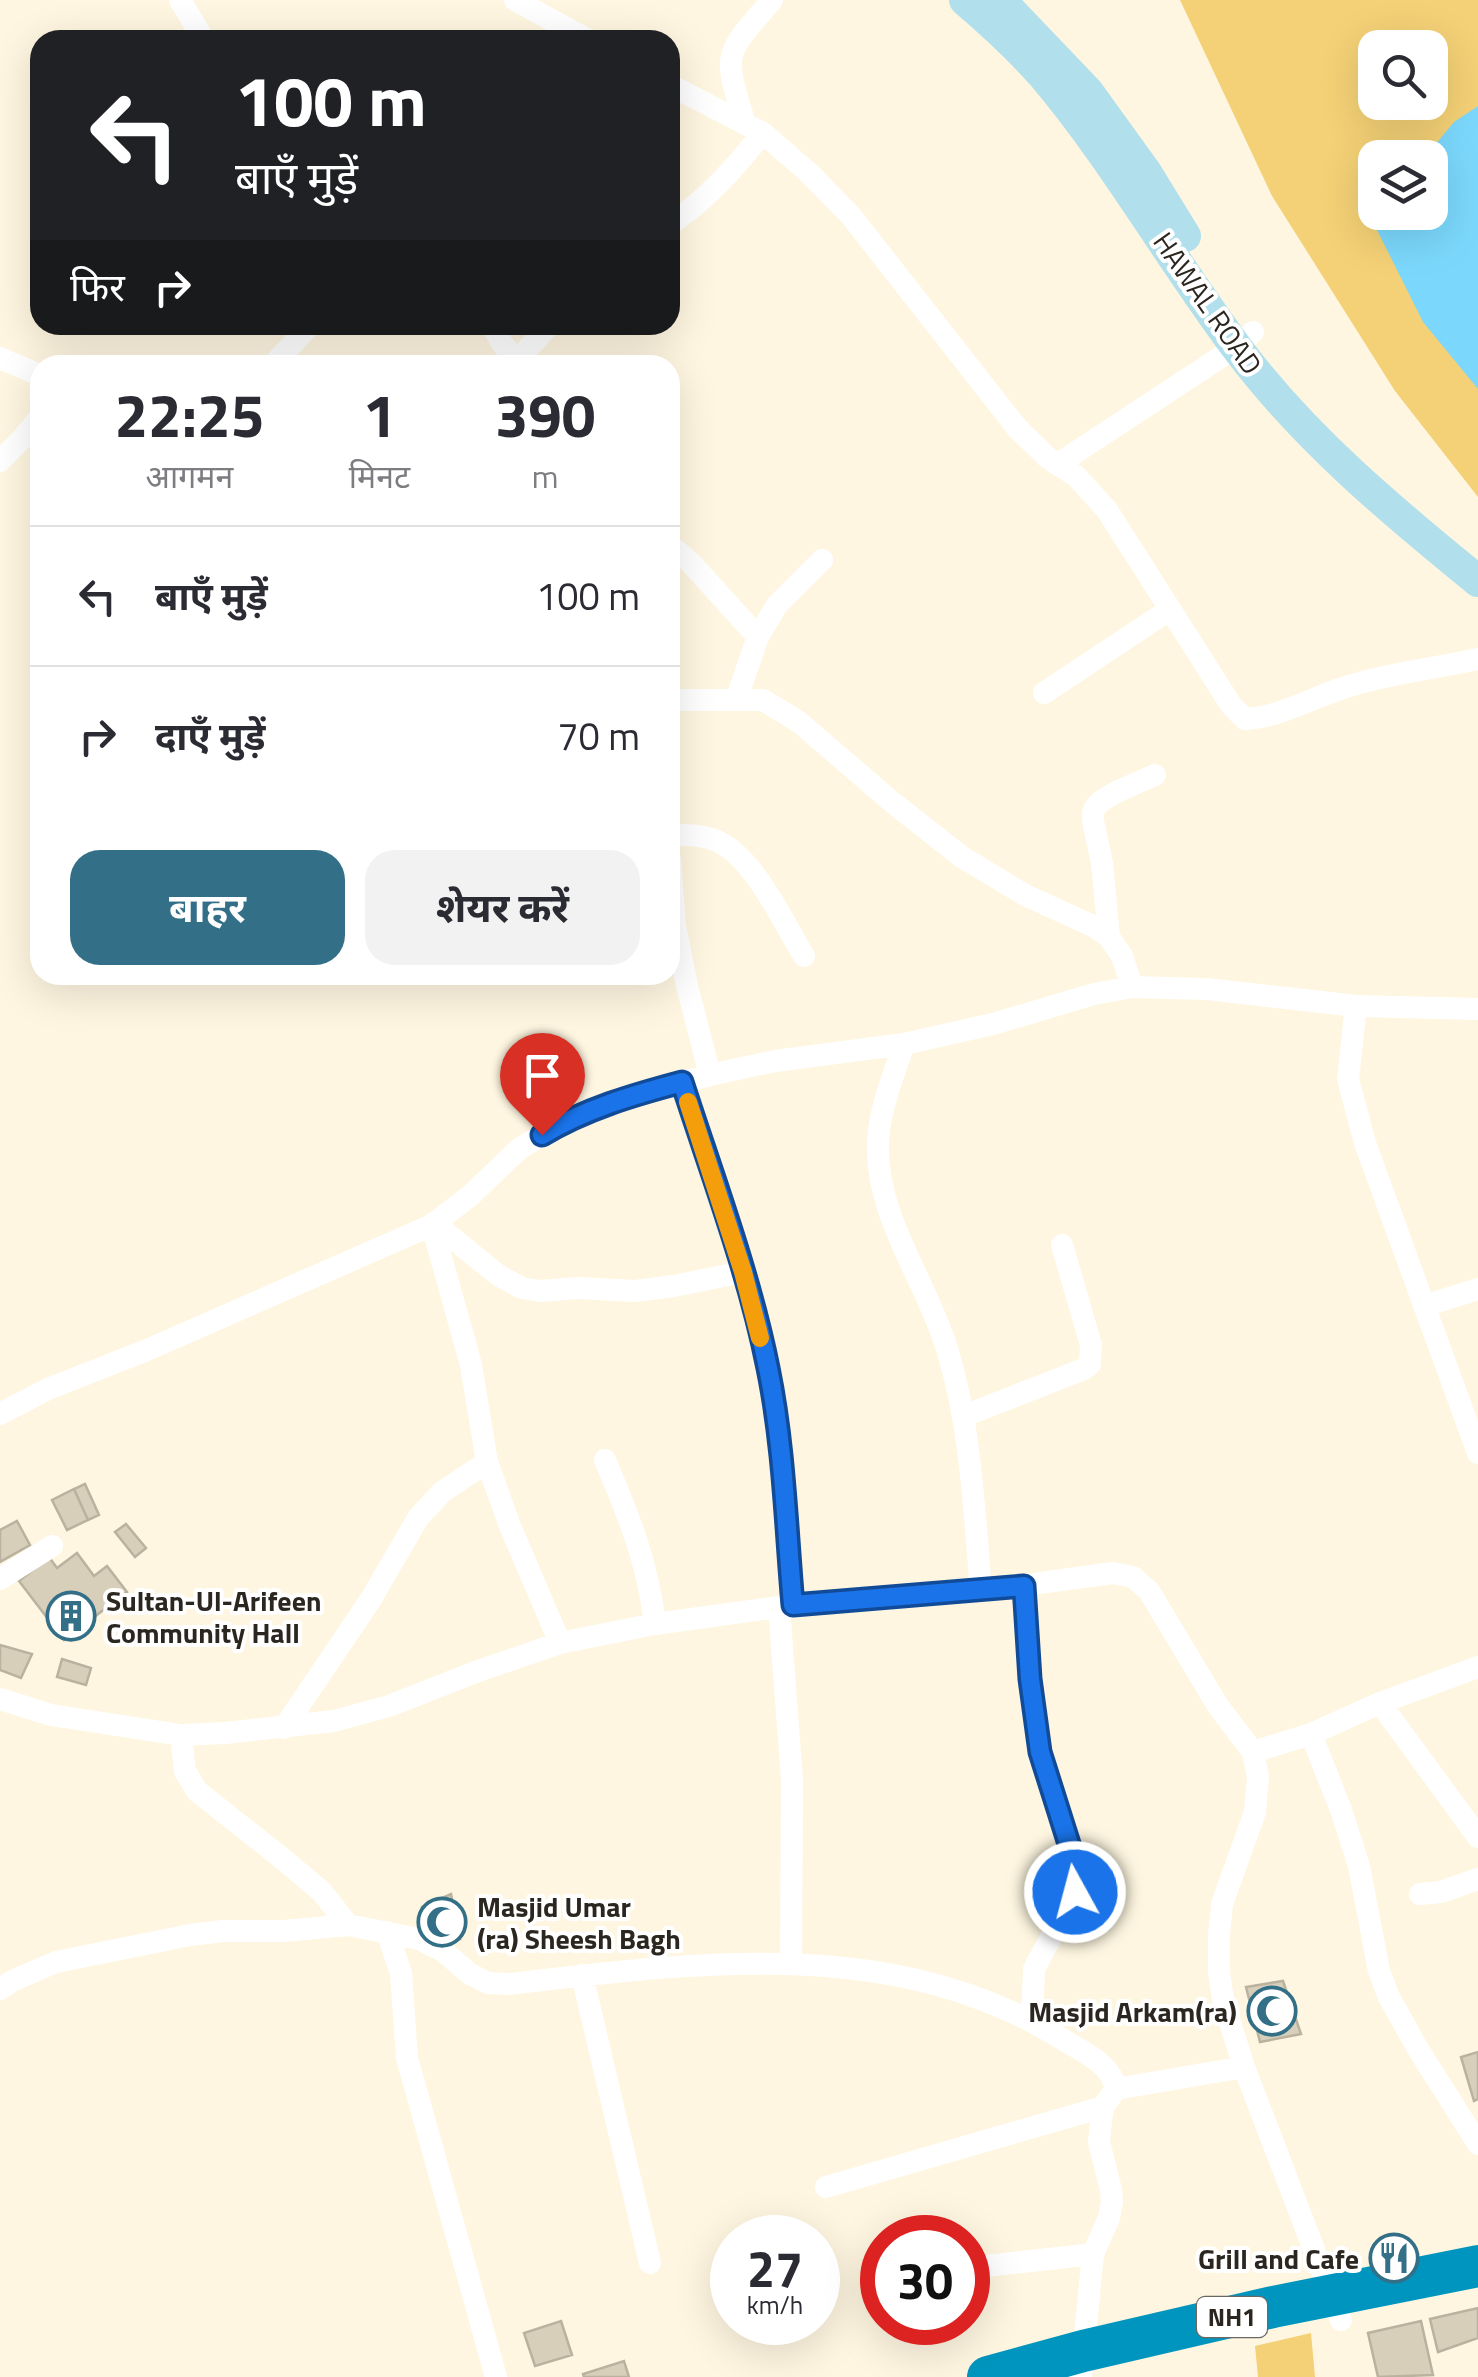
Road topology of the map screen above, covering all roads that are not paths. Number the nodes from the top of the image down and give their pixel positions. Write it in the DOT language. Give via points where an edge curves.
graph roads {
  1 [pos="180,0"];
  2 [pos="516,0"];
  3 [pos="772,0"];
  4 [pos="965,0"];
  5 [pos="1000,0"];
  6 [pos="198,30"];
  7 [pos="570,30"];
  8 [pos="680,89"];
  9 [pos="754,129"];
  10 [pos="680,216"];
  11 [pos="301,335"];
  12 [pos="498,335"];
  13 [pos="542,335"];
  14 [pos="1244,339"];
  15 [pos="282,355"];
  16 [pos="512,355"];
  17 [pos="525,355"];
  18 [pos="0,358"];
  19 [pos="30,371"];
  20 [pos="30,430"];
  21 [pos="0,461"];
  22 [pos="1058,464"];
  23 [pos="680,553"];
  24 [pos="1478,554"];
  25 [pos="822,560"];
  26 [pos="1478,582"];
  27 [pos="1169,610"];
  28 [pos="758,636"];
  29 [pos="1478,659"];
  30 [pos="1044,693"];
  31 [pos="680,700"];
  32 [pos="736,700"];
  33 [pos="1155,775"];
  34 [pos="680,835"];
  35 [pos="1109,936"];
  36 [pos="680,949"];
  37 [pos="804,956"];
  38 [pos="1132,986"];
  39 [pos="1356,1006"];
  40 [pos="1478,1009"];
  41 [pos="904,1044"];
  42 [pos="710,1075"];
  43 [pos="682,1082"];
  44 [pos="433,1224"];
  45 [pos="1062,1246"];
  46 [pos="743,1272"];
  47 [pos="1478,1288"];
  48 [pos="1424,1306"];
  49 [pos="0,1414"];
  50 [pos="964,1416"];
  51 [pos="1477,1448"];
  52 [pos="605,1460"];
  53 [pos="486,1462"];
  54 [pos="52,1546"];
  55 [pos="0,1579"];
  56 [pos="1024,1586"];
  57 [pos="981,1590"];
  58 [pos="786,1606"];
  59 [pos="655,1624"];
  60 [pos="560,1644"];
  61 [pos="1478,1667"];
  62 [pos="0,1699"];
  63 [pos="1380,1703"];
  64 [pos="284,1728"];
  65 [pos="1311,1734"];
  66 [pos="181,1735"];
  67 [pos="1253,1752"];
  68 [pos="1478,1837"];
  69 [pos="1478,1879"];
  70 [pos="1420,1894"];
  71 [pos="348,1926"];
  72 [pos="387,1932"];
  73 [pos="791,1963"];
  74 [pos="582,1976"];
  75 [pos="0,1989"];
  76 [pos="1032,2020"];
  77 [pos="1244,2067"];
  78 [pos="1110,2098"];
  79 [pos="1478,2144"];
  80 [pos="826,2187"];
  81 [pos="1092,2254"];
  82 [pos="650,2263"];
  83 [pos="990,2266"];
  84 [pos="1478,2266"];
  85 [pos="1478,2291"];
  86 [pos="1336,2308"];
  87 [pos="1083,2368"];
  88 [pos="496,2377"];
  89 [pos="988,2377"];
  1 -- 6 [label="street"];
  2 -- 7 [label="street"];
  3 -- 9 [label="street" via="730,56 730,74"];
  4 -- 14 [label="main road, HAWAL ROAD" via="1042,75"];
  5 -- 14 [label="main road, HAWAL ROAD" via="1088,92 1145,171"];
  8 -- 9 [label="street"];
  9 -- 10 [label="street" via="716,186"];
  9 -- 22 [label="street" via="851,216 1018,428"];
  11 -- 15 [label="street"];
  12 -- 16 [label="street"];
  13 -- 17 [label="street"];
  14 -- 22 [label="street"];
  14 -- 24 [label="main road, HAWAL ROAD" via="1398,489"];
  14 -- 26 [label="main road, HAWAL ROAD" via="1273,393 1348,470"];
  18 -- 19 [label="street"];
  20 -- 21 [label="street"];
  22 -- 27 [label="street" via="1108,510"];
  23 -- 28 [label="street"];
  25 -- 28 [label="street" via="776,605"];
  27 -- 29 [label="street" via="1244,719 1353,684"];
  27 -- 30 [label="street"];
  28 -- 32 [label="street"];
  31 -- 32 [label="street"];
  32 -- 35 [label="street" via="763,700 799,722 962,857"];
  33 -- 35 [label="street" via="1094,811"];
  34 -- 37 [label="street" via="721,842 738,856"];
  35 -- 38 [label="street"];
  36 -- 42 [label="street"];
  38 -- 39 [label="street"];
  38 -- 41 [label="street"];
  39 -- 40 [label="street"];
  39 -- 48 [label="street" via="1348,1079"];
  41 -- 42 [label="street"];
  41 -- 50 [label="street" via="885,1102 880,1178 946,1346"];
  42 -- 43 [label="street"];
  43 -- 44 [label="street" via="565,1121 519,1149"];
  43 -- 46 [label="street"];
  44 -- 46 [label="street" via="522,1288 635,1291"];
  44 -- 49 [label="street"];
  44 -- 53 [label="street" via="471,1365"];
  45 -- 50 [label="street" via="1091,1345 1090,1364"];
  46 -- 58 [label="street" via="780,1446"];
  47 -- 48 [label="street"];
  48 -- 51 [label="street"];
  50 -- 57 [label="street"];
  52 -- 59 [label="street" via="643,1556"];
  53 -- 60 [label="street"];
  53 -- 64 [label="street" via="418,1518"];
  54 -- 55 [label="street"];
  56 -- 57 [label="street"];
  56 -- 67 [label="street" via="1113,1573 1133,1577 1149,1590"];
  56 -- 76 [label="street" via="1040,1752 1078,1881 1034,1970"];
  57 -- 58 [label="street"];
  58 -- 59 [label="street"];
  58 -- 73 [label="street"];
  59 -- 60 [label="street"];
  60 -- 64 [label="street" via="389,1706"];
  61 -- 63 [label="street"];
  62 -- 66 [label="street" via="52,1715"];
  63 -- 65 [label="street"];
  63 -- 68 [label="street"];
  64 -- 66 [label="street"];
  65 -- 67 [label="street"];
  65 -- 79 [label="street" via="1359,1866 1389,1997"];
  66 -- 71 [label="street" via="185,1771 198,1791 322,1892"];
  67 -- 77 [label="street" via="1254,1812 1229,1879 1218,1936 1223,2000"];
  69 -- 70 [label="street"];
  71 -- 72 [label="street"];
  71 -- 75 [label="street" via="190,1935 56,1962"];
  72 -- 74 [label="street" via="420,1938 488,1983"];
  72 -- 88 [label="street" via="401,1973 415,2089"];
  73 -- 74 [label="street"];
  73 -- 76 [label="street" via="919,1978"];
  74 -- 82 [label="street"];
  76 -- 78 [label="street" via="1101,2063 1111,2075"];
  77 -- 78 [label="street"];
  77 -- 86 [label="street"];
  78 -- 80 [label="street"];
  78 -- 81 [label="street" via="1099,2142 1112,2202"];
  81 -- 83 [label="street"];
  81 -- 87 [label="street"];
  84 -- 86 [label="highway, NH1"];
  85 -- 86 [label="highway, NH1"];
  86 -- 87 [label="highway, NH1" via="1236,2340"];
  87 -- 89 [label="highway, NH1"];
}
